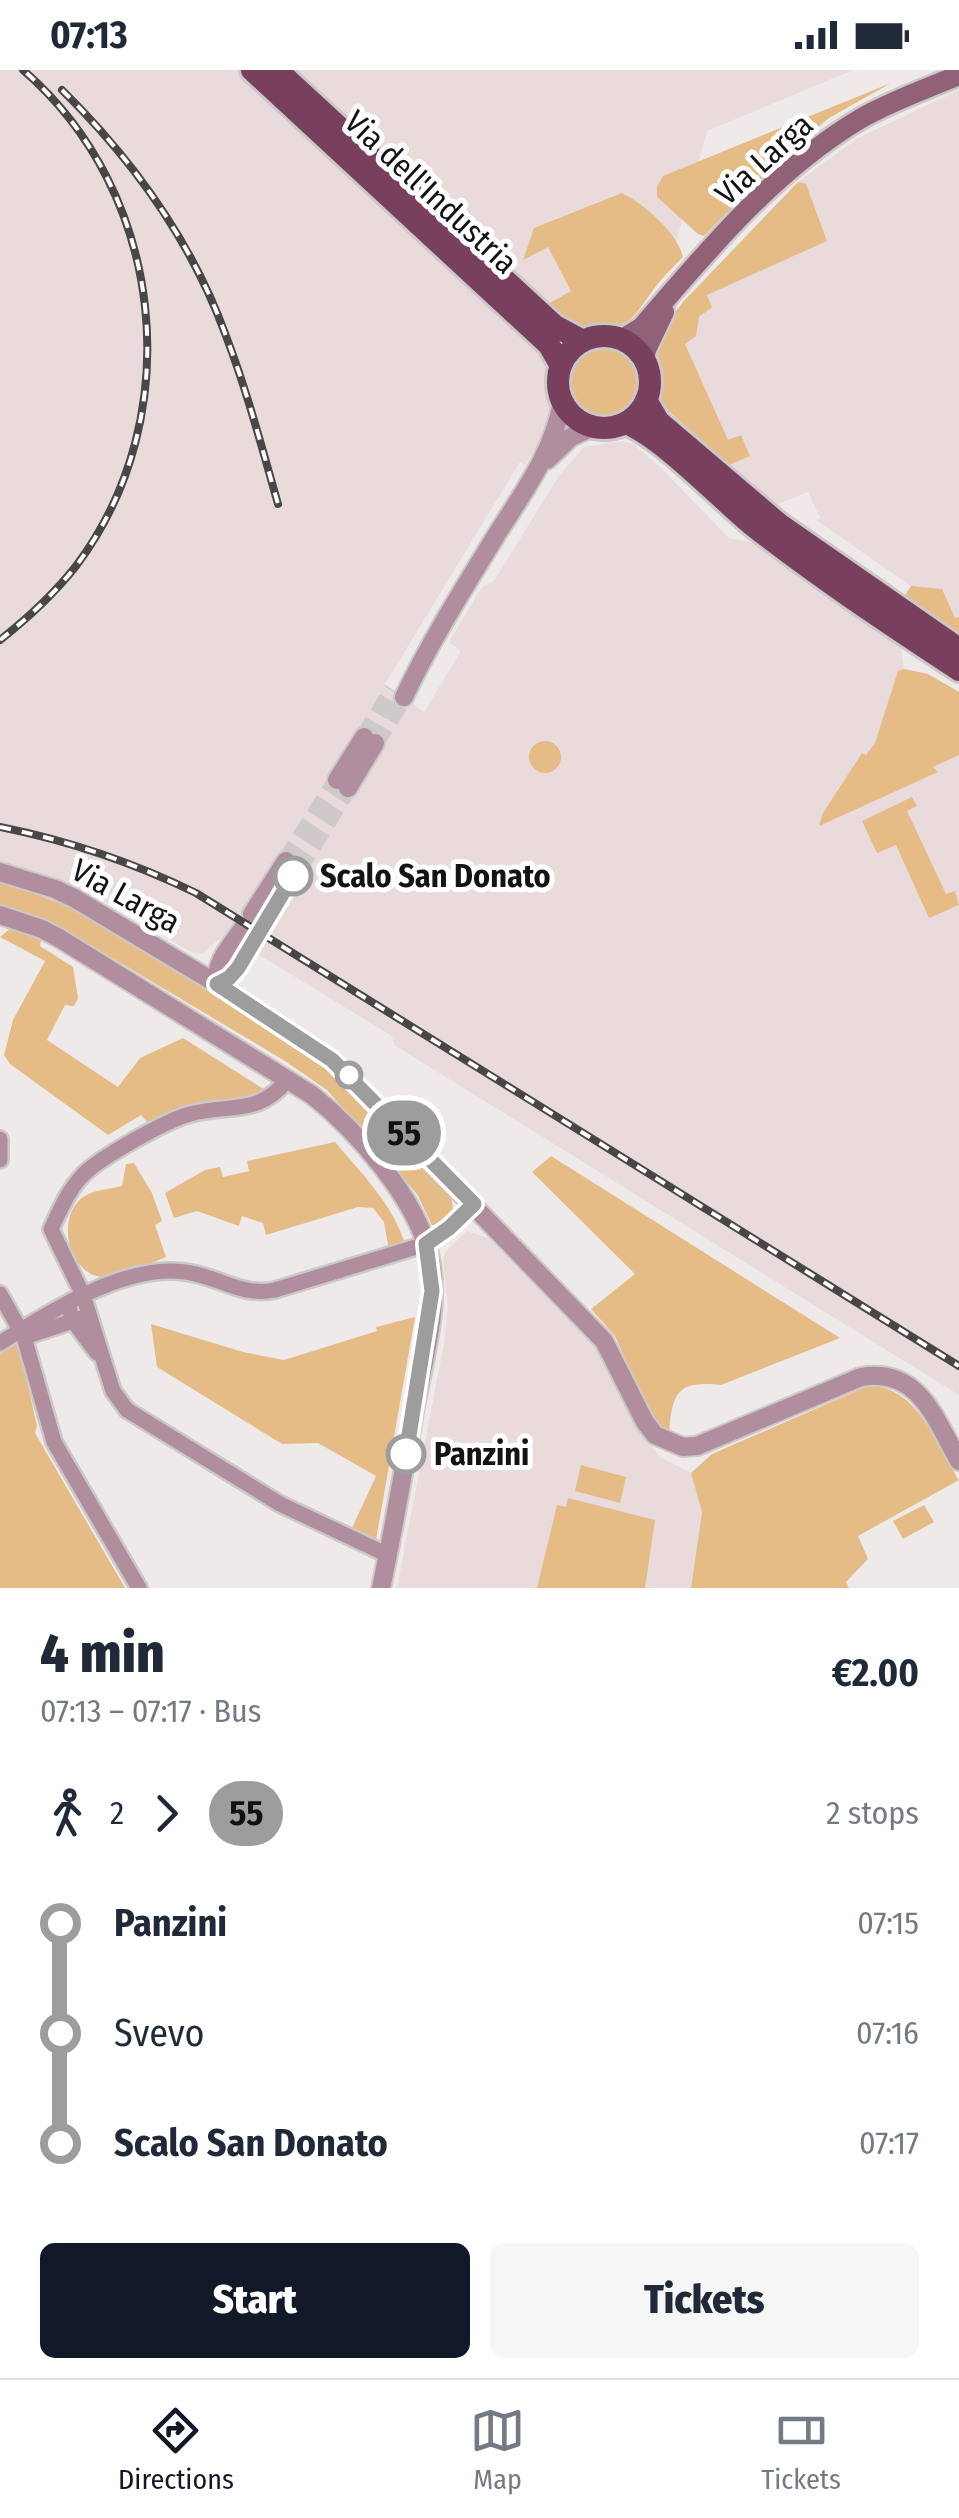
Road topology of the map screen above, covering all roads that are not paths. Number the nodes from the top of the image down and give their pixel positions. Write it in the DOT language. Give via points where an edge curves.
graph roads {
  1 [pos="252,70"];
  2 [pos="276,70"];
  3 [pos="959,75"];
  4 [pos="679,284"];
  5 [pos="621,340"];
  6 [pos="583,342"];
  7 [pos="644,361"];
  8 [pos="561,366"];
  9 [pos="646,400"];
  10 [pos="562,402"];
  11 [pos="626,423"];
  12 [pos="594,427"];
  13 [pos="539,467"];
  14 [pos="959,649"];
  15 [pos="959,670"];
  16 [pos="398,693"];
  17 [pos="370,740"];
  18 [pos="342,784"];
  19 [pos="292,865"];
  20 [pos="0,872"];
  21 [pos="1,917"];
  22 [pos="217,984"];
  23 [pos="288,1079"];
  24 [pos="0,1139"];
  25 [pos="0,1160"];
  26 [pos="475,1206"];
  27 [pos="426,1244"];
  28 [pos="0,1294"];
  29 [pos="77,1298"];
  30 [pos="90,1316"];
  31 [pos="73,1321"];
  32 [pos="22,1333"];
  33 [pos="0,1343"];
  34 [pos="107,1369"];
  35 [pos="959,1462"];
  36 [pos="388,1555"];
  37 [pos="138,1588"];
  38 [pos="381,1588"];
  1 -- 8 [label="main road, Via dell'Industria" via="538,334"];
  2 -- 6 [label="main road, Via dell'Industria" via="555,326"];
  3 -- 4 [label="main road, Via Larga" via="884,106 815,148"];
  4 -- 5 [label="main road, Via Larga" via="637,332"];
  4 -- 7 [label="main road, Via Larga"];
  5 -- 6 [label="main road"];
  5 -- 7 [label="main road"];
  6 -- 8 [label="main road"];
  7 -- 9 [label="main road" via="650,380"];
  8 -- 10 [label="main road"];
  9 -- 11 [label="main road"];
  9 -- 14 [label="main road" via="659,422 779,524"];
  10 -- 12 [label="main road"];
  10 -- 13 [label="street"];
  11 -- 12 [label="main road"];
  11 -- 15 [label="main road" via="822,578"];
  12 -- 13 [label="street" via="571,437"];
  13 -- 16 [label="street"];
  17 -- 18 [label="street"];
  19 -- 22 [label="street" via="254,925 238,968"];
  20 -- 22 [label="street, Via Larga" via="64,894"];
  21 -- 23 [label="street" via="59,938"];
  22 -- 26 [label="street, Via Larga" via="332,1060"];
  23 -- 27 [label="street" via="329,1109 380,1167"];
  23 -- 29 [label="street" via="260,1103 190,1114 84,1173 51,1229"];
  24 -- 25 [label="street"];
  26 -- 27 [label="street"];
  26 -- 35 [label="street, Via Larga" via="604,1340 645,1422 668,1442 713,1442 876,1374 914,1388"];
  27 -- 29 [label="street" via="254,1294 164,1270"];
  27 -- 36 [label="street" via="430,1321"];
  28 -- 32 [label="street"];
  29 -- 30 [label="street"];
  29 -- 31 [label="street" via="68,1308"];
  29 -- 32 [label="street"];
  30 -- 31 [label="street"];
  30 -- 34 [label="street"];
  31 -- 32 [label="street"];
  31 -- 34 [label="street"];
  32 -- 33 [label="street"];
  32 -- 37 [label="street" via="54,1442"];
  34 -- 36 [label="street" via="113,1391 144,1422 280,1504"];
  36 -- 38 [label="street"];
}
